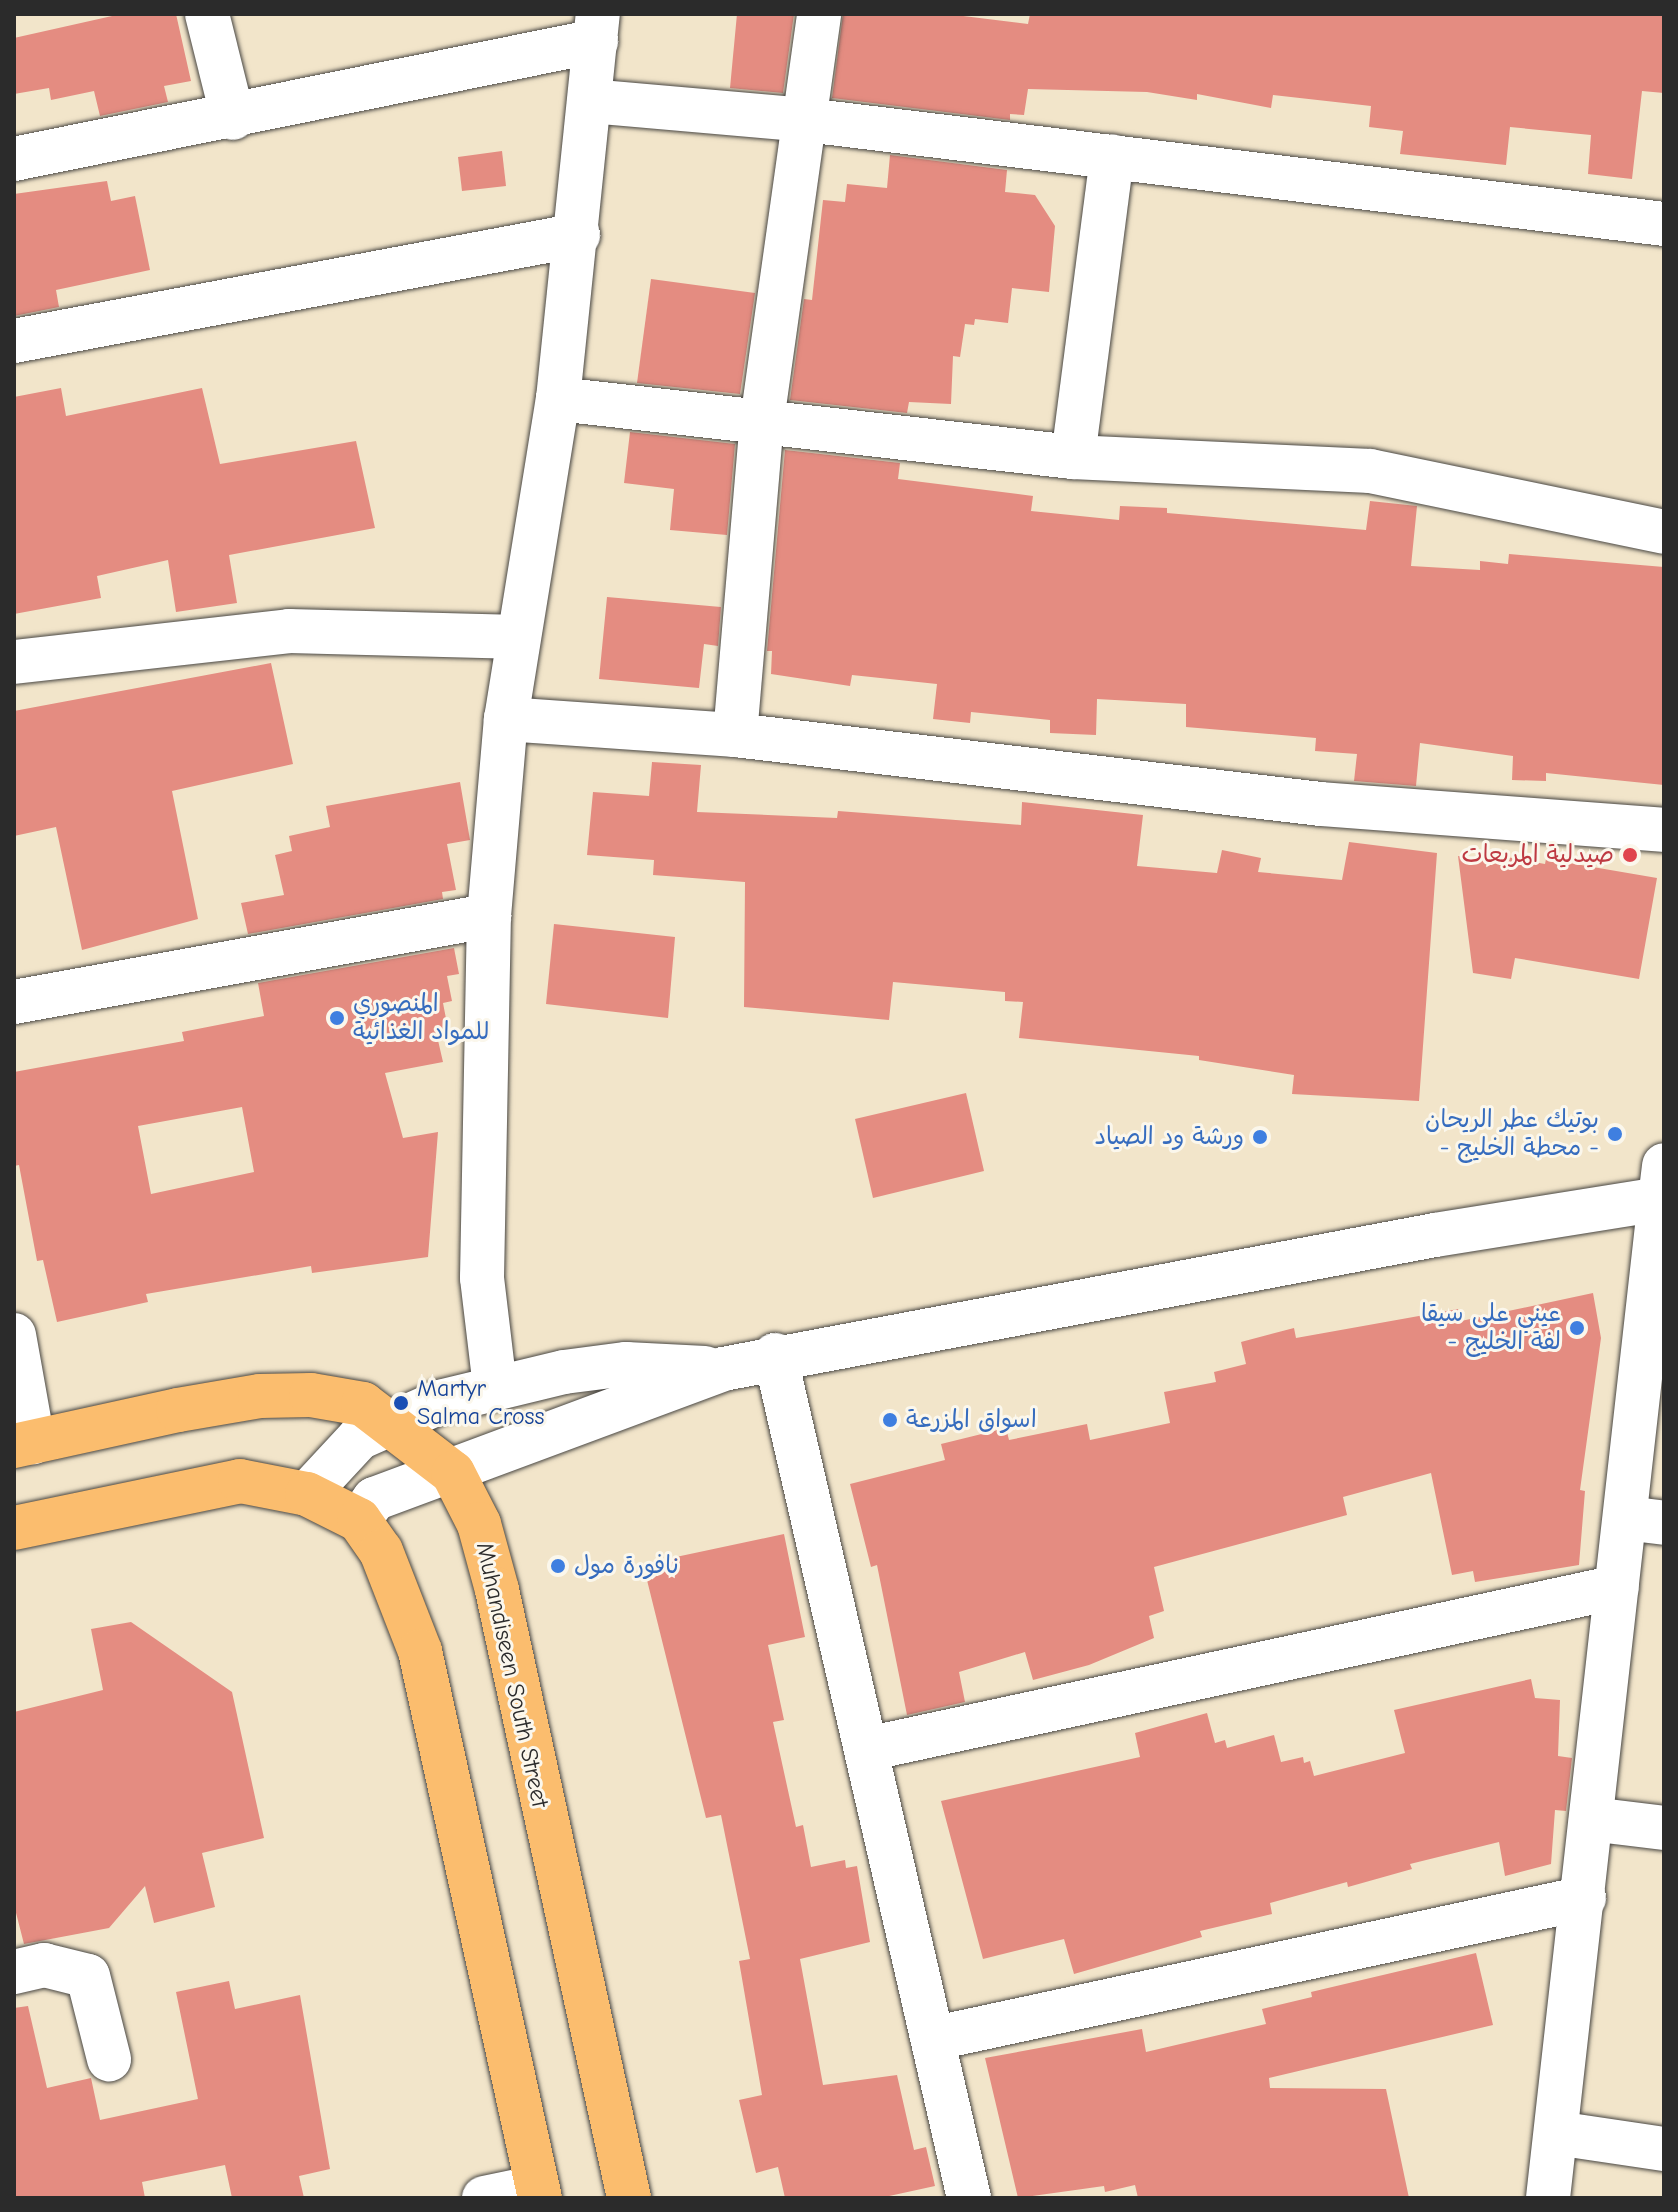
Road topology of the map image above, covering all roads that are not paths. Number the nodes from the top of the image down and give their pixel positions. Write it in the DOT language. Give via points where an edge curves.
graph roads {
  1 [pos="207,14"];
  2 [pos="819,14"];
  3 [pos="597,27"];
  4 [pos="590,101"];
  5 [pos="233,118"];
  6 [pos="806,120"];
  7 [pos="1112,157"];
  8 [pos="14,159"];
  9 [pos="1664,224"];
  10 [pos="578,235"];
  11 [pos="14,341"];
  12 [pos="558,399"];
  13 [pos="762,421"];
  14 [pos="1073,457"];
  15 [pos="1664,532"];
  16 [pos="518,637"];
  17 [pos="14,662"];
  18 [pos="506,719"];
  19 [pos="735,735"];
  20 [pos="1664,830"];
  21 [pos="489,916"];
  22 [pos="14,1002"];
  23 [pos="1663,1188"];
  24 [pos="14,1335"];
  25 [pos="775,1355"];
  26 [pos="723,1369"];
  27 [pos="495,1387"];
  28 [pos="390,1421"];
  29 [pos="24,1444"];
  30 [pos="453,1473"];
  31 [pos="307,1494"];
  32 [pos="359,1520"];
  33 [pos="1645,1520"];
  34 [pos="14,1528"];
  35 [pos="1617,1587"];
  36 [pos="867,1749"];
  37 [pos="1591,1819"];
  38 [pos="1664,1828"];
  39 [pos="1584,1898"];
  40 [pos="14,1972"];
  41 [pos="936,2038"];
  42 [pos="109,2059"];
  43 [pos="1556,2133"];
  44 [pos="1664,2149"];
  45 [pos="538,2193"];
  46 [pos="1544,2197"];
  47 [pos="484,2198"];
  48 [pos="629,2198"];
  49 [pos="969,2198"];
  1 -- 5 [label="street"];
  2 -- 6 [label="street"];
  3 -- 4 [label="street"];
  3 -- 5 [label="street"];
  4 -- 6 [label="street"];
  4 -- 10 [label="street"];
  5 -- 8 [label="street"];
  6 -- 7 [label="street"];
  6 -- 13 [label="street"];
  7 -- 9 [label="street"];
  7 -- 14 [label="street"];
  10 -- 11 [label="street"];
  10 -- 12 [label="street"];
  12 -- 13 [label="street"];
  12 -- 16 [label="street"];
  13 -- 14 [label="street"];
  13 -- 19 [label="street"];
  14 -- 15 [label="street" via="1370,471"];
  16 -- 17 [label="street" via="289,631"];
  16 -- 18 [label="street"];
  18 -- 19 [label="street"];
  18 -- 21 [label="street"];
  19 -- 20 [label="street" via="1321,804"];
  21 -- 22 [label="street"];
  21 -- 27 [label="street" via="482,1278"];
  23 -- 25 [label="street"];
  23 -- 33 [label="street"];
  24 -- 29 [label="street"];
  25 -- 26 [label="street"];
  25 -- 36 [label="street"];
  26 -- 27 [label="street" via="626,1364"];
  26 -- 30 [label="street"];
  27 -- 28 [label="street"];
  28 -- 29 [label="highway, Muhandiseen South Street" via="363,1404 311,1395 260,1396"];
  28 -- 30 [label="highway, Muhandiseen South Street"];
  28 -- 31 [label="street" via="341,1454"];
  30 -- 32 [label="street" via="374,1499"];
  30 -- 48 [label="highway, Muhandiseen South Street" via="479,1524 497,1590"];
  31 -- 32 [label="highway"];
  31 -- 34 [label="highway" via="240,1481"];
  32 -- 45 [label="highway" via="381,1551 420,1651"];
  33 -- 35 [label="street"];
  35 -- 36 [label="street"];
  35 -- 37 [label="street"];
  36 -- 41 [label="street"];
  37 -- 38 [label="street"];
  37 -- 39 [label="street"];
  39 -- 41 [label="street"];
  39 -- 43 [label="street"];
  40 -- 42 [label="street" via="44,1965 88,1976"];
  41 -- 49 [label="street"];
  43 -- 44 [label="street"];
  43 -- 46 [label="street"];
  45 -- 47 [label="street"];
}
